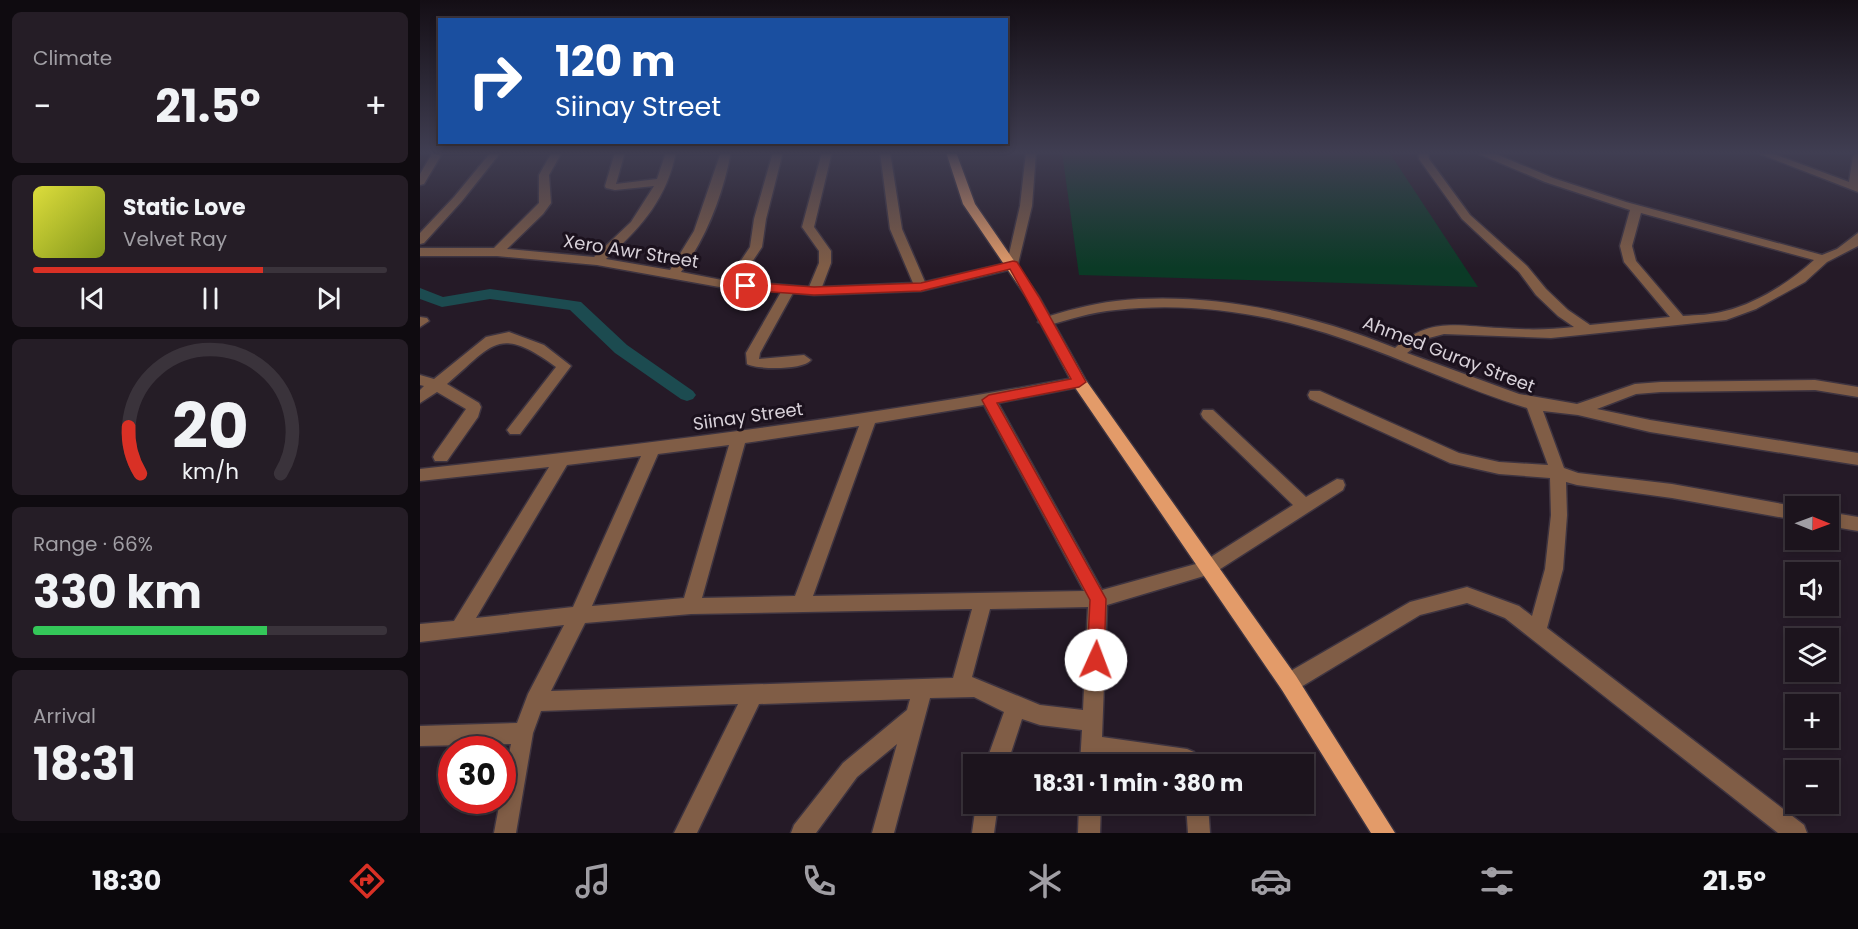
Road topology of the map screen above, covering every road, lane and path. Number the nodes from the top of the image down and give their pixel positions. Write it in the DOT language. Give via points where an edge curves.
graph roads {
  1 [pos="465,191"];
  2 [pos="545,191"];
  3 [pos="659,191"];
  4 [pos="714,191"];
  5 [pos="768,191"];
  6 [pos="817,191"];
  7 [pos="891,191"];
  8 [pos="964,191"];
  9 [pos="1027,191"];
  10 [pos="1447,191"];
  11 [pos="1583,191"];
  12 [pos="1636,208"];
  13 [pos="1858,237"];
  14 [pos="420,240"];
  15 [pos="420,252"];
  16 [pos="497,252"];
  17 [pos="1823,259"];
  18 [pos="597,261"];
  19 [pos="1013,265"];
  20 [pos="672,276"];
  21 [pos="725,284"];
  22 [pos="921,287"];
  23 [pos="789,289"];
  24 [pos="814,291"];
  25 [pos="1680,321"];
  26 [pos="1045,322"];
  27 [pos="1587,330"];
  28 [pos="1396,355"];
  29 [pos="804,360"];
  30 [pos="420,380"];
  31 [pos="1079,382"];
  32 [pos="437,385"];
  33 [pos="1858,392"];
  34 [pos="1315,395"];
  35 [pos="420,398"];
  36 [pos="989,400"];
  37 [pos="1533,404"];
  38 [pos="1578,410"];
  39 [pos="1208,414"];
  40 [pos="869,418"];
  41 [pos="515,430"];
  42 [pos="740,437"];
  43 [pos="653,447"];
  44 [pos="441,457"];
  45 [pos="1858,459"];
  46 [pos="562,460"];
  47 [pos="1558,472"];
  48 [pos="420,476"];
  49 [pos="1337,485"];
  50 [pos="1306,507"];
  51 [pos="1785,511"];
  52 [pos="1839,521"];
  53 [pos="1858,524"];
  54 [pos="1208,568"];
  55 [pos="1098,599"];
  56 [pos="983,601"];
  57 [pos="801,603"];
  58 [pos="691,606"];
  59 [pos="579,615"];
  60 [pos="459,629"];
  61 [pos="1536,630"];
  62 [pos="420,633"];
  63 [pos="1289,683"];
  64 [pos="923,687"];
  65 [pos="960,687"];
  66 [pos="754,693"];
  67 [pos="535,701"];
  68 [pos="1016,707"];
  69 [pos="915,716"];
  70 [pos="1093,721"];
  71 [pos="523,733"];
  72 [pos="422,739"];
  73 [pos="1000,754"];
  74 [pos="1092,754"];
  75 [pos="986,814"];
  76 [pos="1090,814"];
  77 [pos="1198,814"];
  78 [pos="505,833"];
  79 [pos="685,833"];
  80 [pos="802,833"];
  81 [pos="883,833"];
  82 [pos="983,833"];
  83 [pos="1089,833"];
  84 [pos="1199,833"];
  85 [pos="1384,833"];
  86 [pos="1796,833"];
  1 -- 14 [label="street"];
  2 -- 16 [label="street" via="545,203 539,212"];
  3 -- 18 [label="street" via="650,209"];
  4 -- 20 [label="street" via="704,226"];
  5 -- 21 [label="street" via="756,247"];
  6 -- 24 [label="street" via="808,227 825,254"];
  7 -- 22 [label="street" via="897,229"];
  8 -- 19 [label="main road" via="969,204"];
  9 -- 19 [label="street"];
  10 -- 27 [label="street" via="1466,217 1523,269 1541,292"];
  11 -- 12 [label="street"];
  12 -- 17 [label="street"];
  12 -- 25 [label="street" via="1626,246 1630,262"];
  13 -- 17 [label="street" via="1841,252"];
  15 -- 16 [label="street, Xero Awr Street"];
  16 -- 18 [label="street, Xero Awr Street"];
  17 -- 25 [label="street" via="1801,279 1751,306 1726,315"];
  18 -- 20 [label="street, Xero Awr Street"];
  19 -- 22 [label="street, Xero Awr Street"];
  19 -- 26 [label="main road"];
  20 -- 21 [label="street, Xero Awr Street"];
  21 -- 23 [label="street, Xero Awr Street"];
  22 -- 24 [label="street, Xero Awr Street"];
  23 -- 24 [label="street, Xero Awr Street"];
  23 -- 29 [label="street" via="752,361 759,364"];
  25 -- 27 [label="street"];
  26 -- 28 [label="street, Ahmed Guray Street" via="1096,308 1185,304 1276,315 1347,335"];
  26 -- 31 [label="main road"];
  27 -- 28 [label="street" via="1521,334 1433,330 1418,336"];
  28 -- 37 [label="street, Ahmed Guray Street"];
  30 -- 32 [label="street"];
  31 -- 36 [label="street, Siinay Street"];
  31 -- 54 [label="main road"];
  32 -- 35 [label="street"];
  32 -- 41 [label="street" via="491,340 509,337 539,348 564,366"];
  32 -- 44 [label="street" via="474,407"];
  33 -- 38 [label="street" via="1815,385 1644,388"];
  34 -- 47 [label="street" via="1456,459 1499,468"];
  36 -- 40 [label="street, Siinay Street"];
  36 -- 55 [label="street"];
  37 -- 38 [label="street"];
  37 -- 47 [label="street, Ahmed Guray Street"];
  38 -- 45 [label="street" via="1650,426"];
  39 -- 50 [label="street"];
  40 -- 42 [label="street, Siinay Street"];
  40 -- 57 [label="street"];
  42 -- 43 [label="street, Siinay Street"];
  42 -- 58 [label="street"];
  43 -- 46 [label="street, Siinay Street"];
  43 -- 59 [label="street"];
  46 -- 48 [label="street, Siinay Street"];
  46 -- 60 [label="street"];
  47 -- 51 [label="street" via="1577,479"];
  47 -- 61 [label="street, Ahmed Guray Street" via="1554,569"];
  49 -- 50 [label="street"];
  50 -- 54 [label="street"];
  52 -- 53 [label="street"];
  54 -- 55 [label="street"];
  54 -- 63 [label="main road"];
  55 -- 56 [label="street"];
  55 -- 70 [label="street"];
  56 -- 57 [label="street"];
  56 -- 65 [label="street"];
  57 -- 58 [label="street"];
  58 -- 59 [label="street"];
  59 -- 60 [label="street"];
  59 -- 67 [label="street"];
  60 -- 62 [label="street"];
  61 -- 63 [label="street" via="1512,612 1467,595 1416,608"];
  61 -- 86 [label="street"];
  63 -- 85 [label="main road"];
  64 -- 65 [label="street"];
  64 -- 66 [label="street"];
  64 -- 69 [label="street"];
  65 -- 68 [label="street" via="975,687"];
  66 -- 67 [label="street"];
  66 -- 79 [label="street"];
  67 -- 71 [label="street"];
  68 -- 70 [label="street" via="1040,715"];
  68 -- 73 [label="street"];
  69 -- 80 [label="street" via="850,770"];
  69 -- 81 [label="street"];
  70 -- 74 [label="street"];
  71 -- 72 [label="street"];
  71 -- 78 [label="street"];
  75 -- 82 [label="street"];
  76 -- 83 [label="street"];
  77 -- 84 [label="street"];
}
